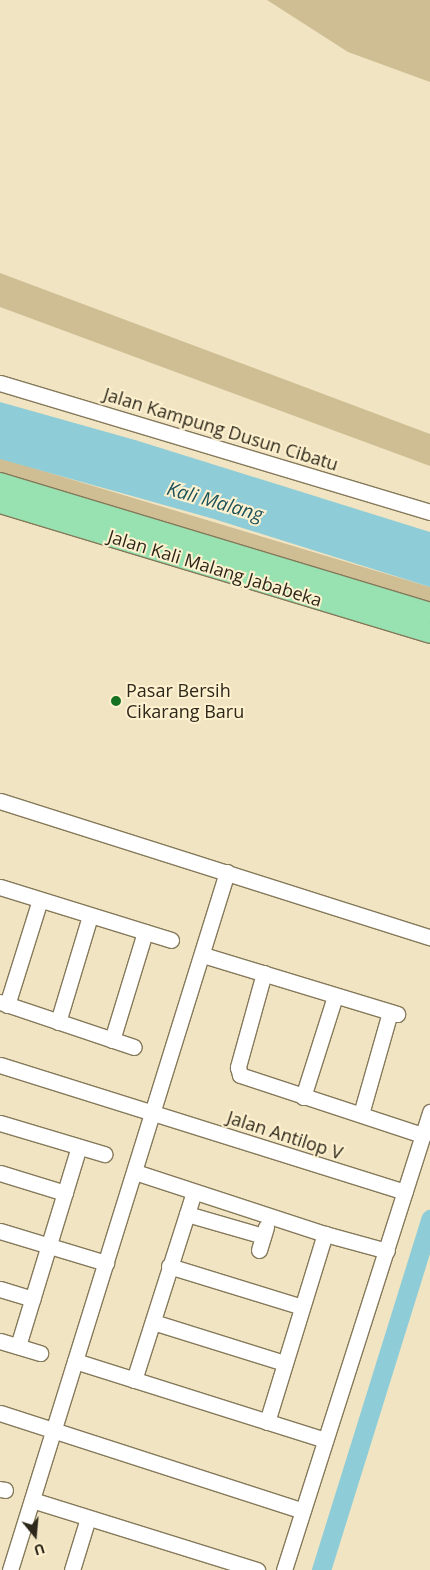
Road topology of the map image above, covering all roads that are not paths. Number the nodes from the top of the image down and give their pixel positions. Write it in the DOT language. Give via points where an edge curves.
graph roads {
  1 [pos="0,383"];
  2 [pos="0,483"];
  3 [pos="0,503"];
  4 [pos="430,512"];
  5 [pos="430,613"];
  6 [pos="430,633"];
  7 [pos="0,801"];
  8 [pos="227,872"];
  9 [pos="1,891"];
  10 [pos="40,900"];
  11 [pos="90,916"];
  12 [pos="145,932"];
  13 [pos="430,937"];
  14 [pos="171,940"];
  15 [pos="203,955"];
  16 [pos="264,973"];
  17 [pos="335,996"];
  18 [pos="4,1003"];
  19 [pos="58,1022"];
  20 [pos="112,1040"];
  21 [pos="134,1048"];
  22 [pos="0,1065"];
  23 [pos="303,1097"];
  24 [pos="153,1112"];
  25 [pos="430,1112"];
  26 [pos="361,1114"];
  27 [pos="0,1123"];
  28 [pos="423,1135"];
  29 [pos="79,1147"];
  30 [pos="104,1154"];
  31 [pos="135,1172"];
  32 [pos="0,1173"];
  33 [pos="194,1192"];
  34 [pos="405,1192"];
  35 [pos="65,1193"];
  36 [pos="187,1214"];
  37 [pos="269,1216"];
  38 [pos="0,1230"];
  39 [pos="324,1234"];
  40 [pos="49,1246"];
  41 [pos="388,1251"];
  42 [pos="106,1263"];
  43 [pos="169,1266"];
  44 [pos="0,1289"];
  45 [pos="32,1299"];
  46 [pos="302,1308"];
  47 [pos="152,1322"];
  48 [pos="0,1341"];
  49 [pos="18,1346"];
  50 [pos="40,1353"];
  51 [pos="75,1361"];
  52 [pos="285,1363"];
  53 [pos="134,1380"];
  54 [pos="0,1413"];
  55 [pos="267,1422"];
  56 [pos="52,1429"];
  57 [pos="325,1440"];
  58 [pos="32,1500"];
  59 [pos="303,1511"];
  60 [pos="88,1518"];
  61 [pos="226,1566"];
  62 [pos="75,1569"];
  63 [pos="10,1570"];
  64 [pos="257,1570"];
  65 [pos="284,1570"];
  1 -- 4 [label="street, Jalan Kampung Dusun Cibatu"];
  2 -- 5 [label="main road, Jalan Kali Malang Jababeka"];
  3 -- 6 [label="main road, Jalan Kali Malang Jababeka"];
  7 -- 8 [label="street"];
  8 -- 13 [label="street"];
  8 -- 15 [label="street"];
  9 -- 10 [label="street"];
  10 -- 11 [label="street"];
  10 -- 18 [label="street"];
  11 -- 12 [label="street"];
  11 -- 19 [label="street"];
  12 -- 14 [label="street"];
  12 -- 20 [label="street"];
  15 -- 16 [label="street"];
  15 -- 24 [label="street"];
  16 -- 17 [label="street"];
  16 -- 23 [label="street" via="238,1072 243,1078"];
  17 -- 23 [label="street"];
  17 -- 26 [label="street" via="393,1013"];
  18 -- 19 [label="street"];
  19 -- 20 [label="street"];
  20 -- 21 [label="street"];
  22 -- 24 [label="street, Jalan Antilop V"];
  23 -- 26 [label="street"];
  24 -- 31 [label="street"];
  24 -- 34 [label="street, Jalan Antilop V"];
  25 -- 28 [label="street"];
  26 -- 28 [label="street"];
  27 -- 29 [label="street"];
  28 -- 34 [label="street"];
  29 -- 30 [label="street"];
  29 -- 35 [label="street"];
  31 -- 33 [label="street"];
  31 -- 42 [label="street"];
  32 -- 35 [label="street"];
  33 -- 36 [label="street"];
  33 -- 37 [label="street"];
  34 -- 41 [label="street"];
  35 -- 40 [label="street"];
  36 -- 37 [label="street" via="261,1243"];
  36 -- 43 [label="street"];
  37 -- 39 [label="street"];
  38 -- 40 [label="street"];
  39 -- 41 [label="street"];
  39 -- 46 [label="street"];
  40 -- 42 [label="street"];
  40 -- 45 [label="street"];
  41 -- 57 [label="street"];
  42 -- 51 [label="street"];
  43 -- 46 [label="street"];
  43 -- 47 [label="street"];
  44 -- 45 [label="street"];
  45 -- 49 [label="street"];
  46 -- 52 [label="street"];
  47 -- 52 [label="street"];
  47 -- 53 [label="street"];
  48 -- 49 [label="street"];
  49 -- 50 [label="street"];
  51 -- 53 [label="street"];
  51 -- 56 [label="street"];
  52 -- 55 [label="street"];
  53 -- 55 [label="street"];
  54 -- 56 [label="street"];
  55 -- 57 [label="street"];
  56 -- 58 [label="street"];
  56 -- 59 [label="street"];
  57 -- 59 [label="street"];
  58 -- 60 [label="street"];
  58 -- 63 [label="street"];
  59 -- 65 [label="street"];
  60 -- 61 [label="street"];
  60 -- 62 [label="street"];
  61 -- 64 [label="street"];
}
